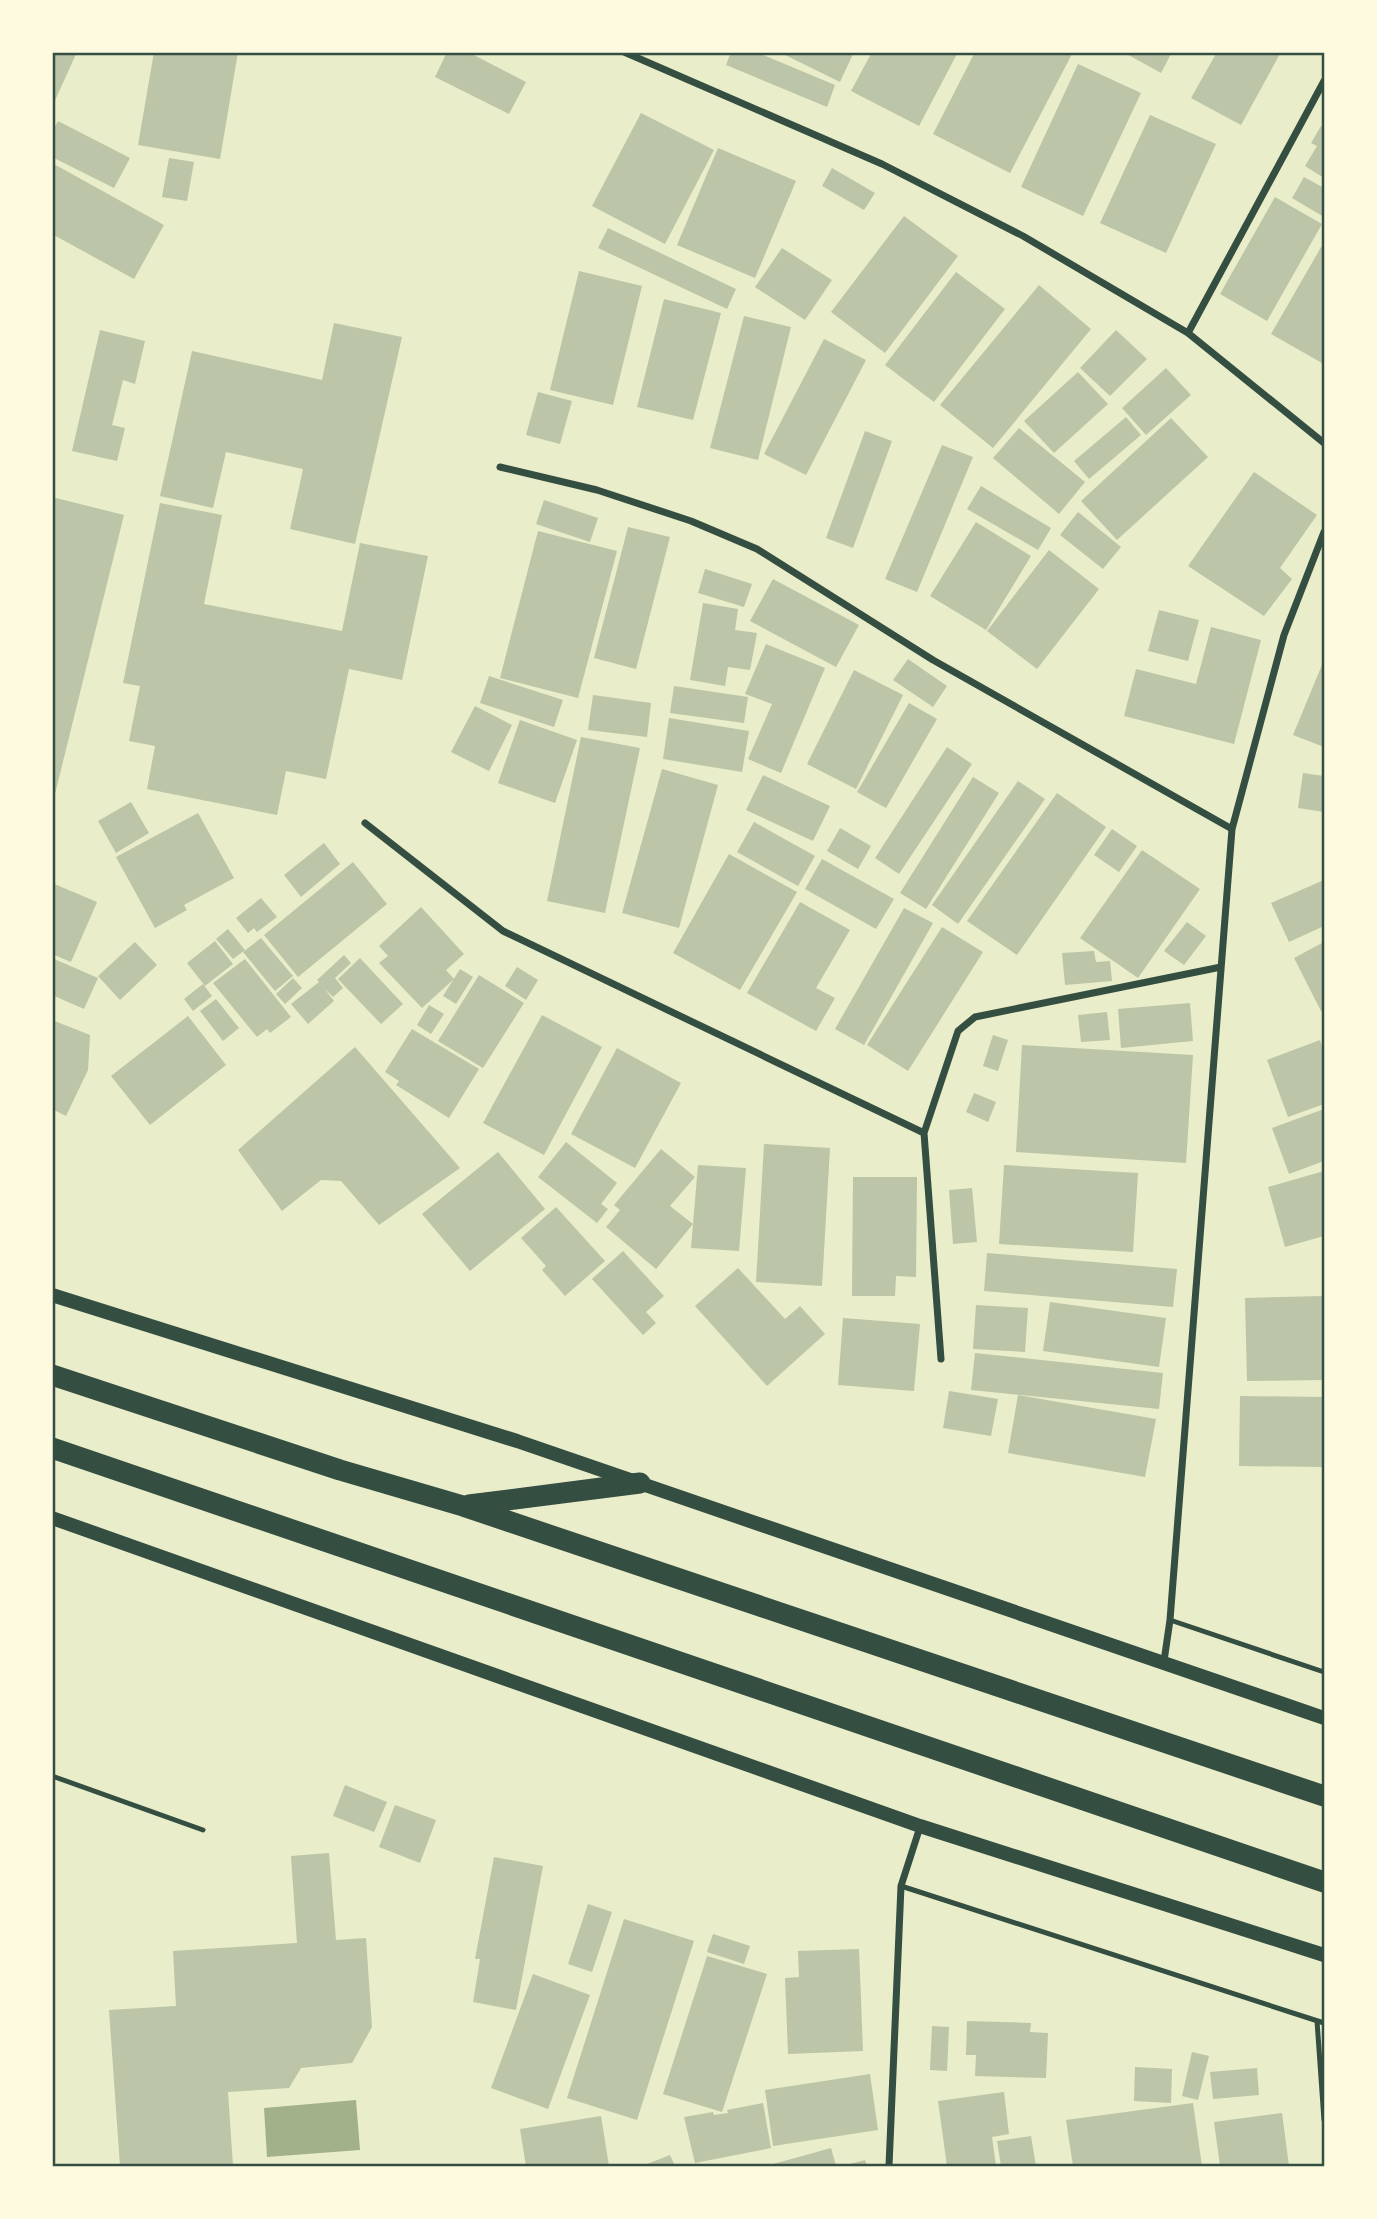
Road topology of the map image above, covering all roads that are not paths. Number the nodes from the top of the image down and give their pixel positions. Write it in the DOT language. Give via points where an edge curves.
graph roads {
  1 [pos="624,52"];
  2 [pos="1325,81"];
  3 [pos="1188,333"];
  4 [pos="1325,443"];
  5 [pos="500,467"];
  6 [pos="1325,533"];
  7 [pos="365,823"];
  8 [pos="1232,829"];
  9 [pos="1221,967"];
  10 [pos="924,1133"];
  11 [pos="52,1295"];
  12 [pos="941,1359"];
  13 [pos="52,1375"];
  14 [pos="52,1448"];
  15 [pos="640,1483"];
  16 [pos="463,1506"];
  17 [pos="52,1518"];
  18 [pos="1170,1620"];
  19 [pos="1164,1661"];
  20 [pos="1325,1672"];
  21 [pos="1325,1718"];
  22 [pos="52,1776"];
  23 [pos="1325,1796"];
  24 [pos="920,1826"];
  25 [pos="202,1830"];
  26 [pos="1325,1882"];
  27 [pos="901,1886"];
  28 [pos="1325,1955"];
  29 [pos="1317,2021"];
  30 [pos="1325,2023"];
  31 [pos="1325,2120"];
  32 [pos="889,2166"];
  1 -- 3 [label="street" via="882,164 1023,236"];
  2 -- 3 [label="street"];
  3 -- 4 [label="street"];
  5 -- 8 [label="street" via="608,494 757,549 933,660"];
  6 -- 8 [label="street" via="1284,635"];
  7 -- 10 [label="street" via="503,931"];
  8 -- 9 [label="street"];
  9 -- 10 [label="street" via="975,1017 958,1031"];
  9 -- 18 [label="street"];
  10 -- 12 [label="street"];
  11 -- 15 [label="main road"];
  13 -- 16 [label="highway"];
  14 -- 26 [label="highway"];
  15 -- 16 [label="highway"];
  15 -- 19 [label="main road"];
  16 -- 23 [label="highway"];
  17 -- 24 [label="main road"];
  18 -- 19 [label="street"];
  18 -- 20 [label="lane"];
  19 -- 21 [label="main road"];
  22 -- 25 [label="lane"];
  24 -- 27 [label="street"];
  24 -- 28 [label="main road"];
  27 -- 29 [label="lane"];
  27 -- 32 [label="street"];
  29 -- 30 [label="lane"];
  29 -- 31 [label="lane"];
}
